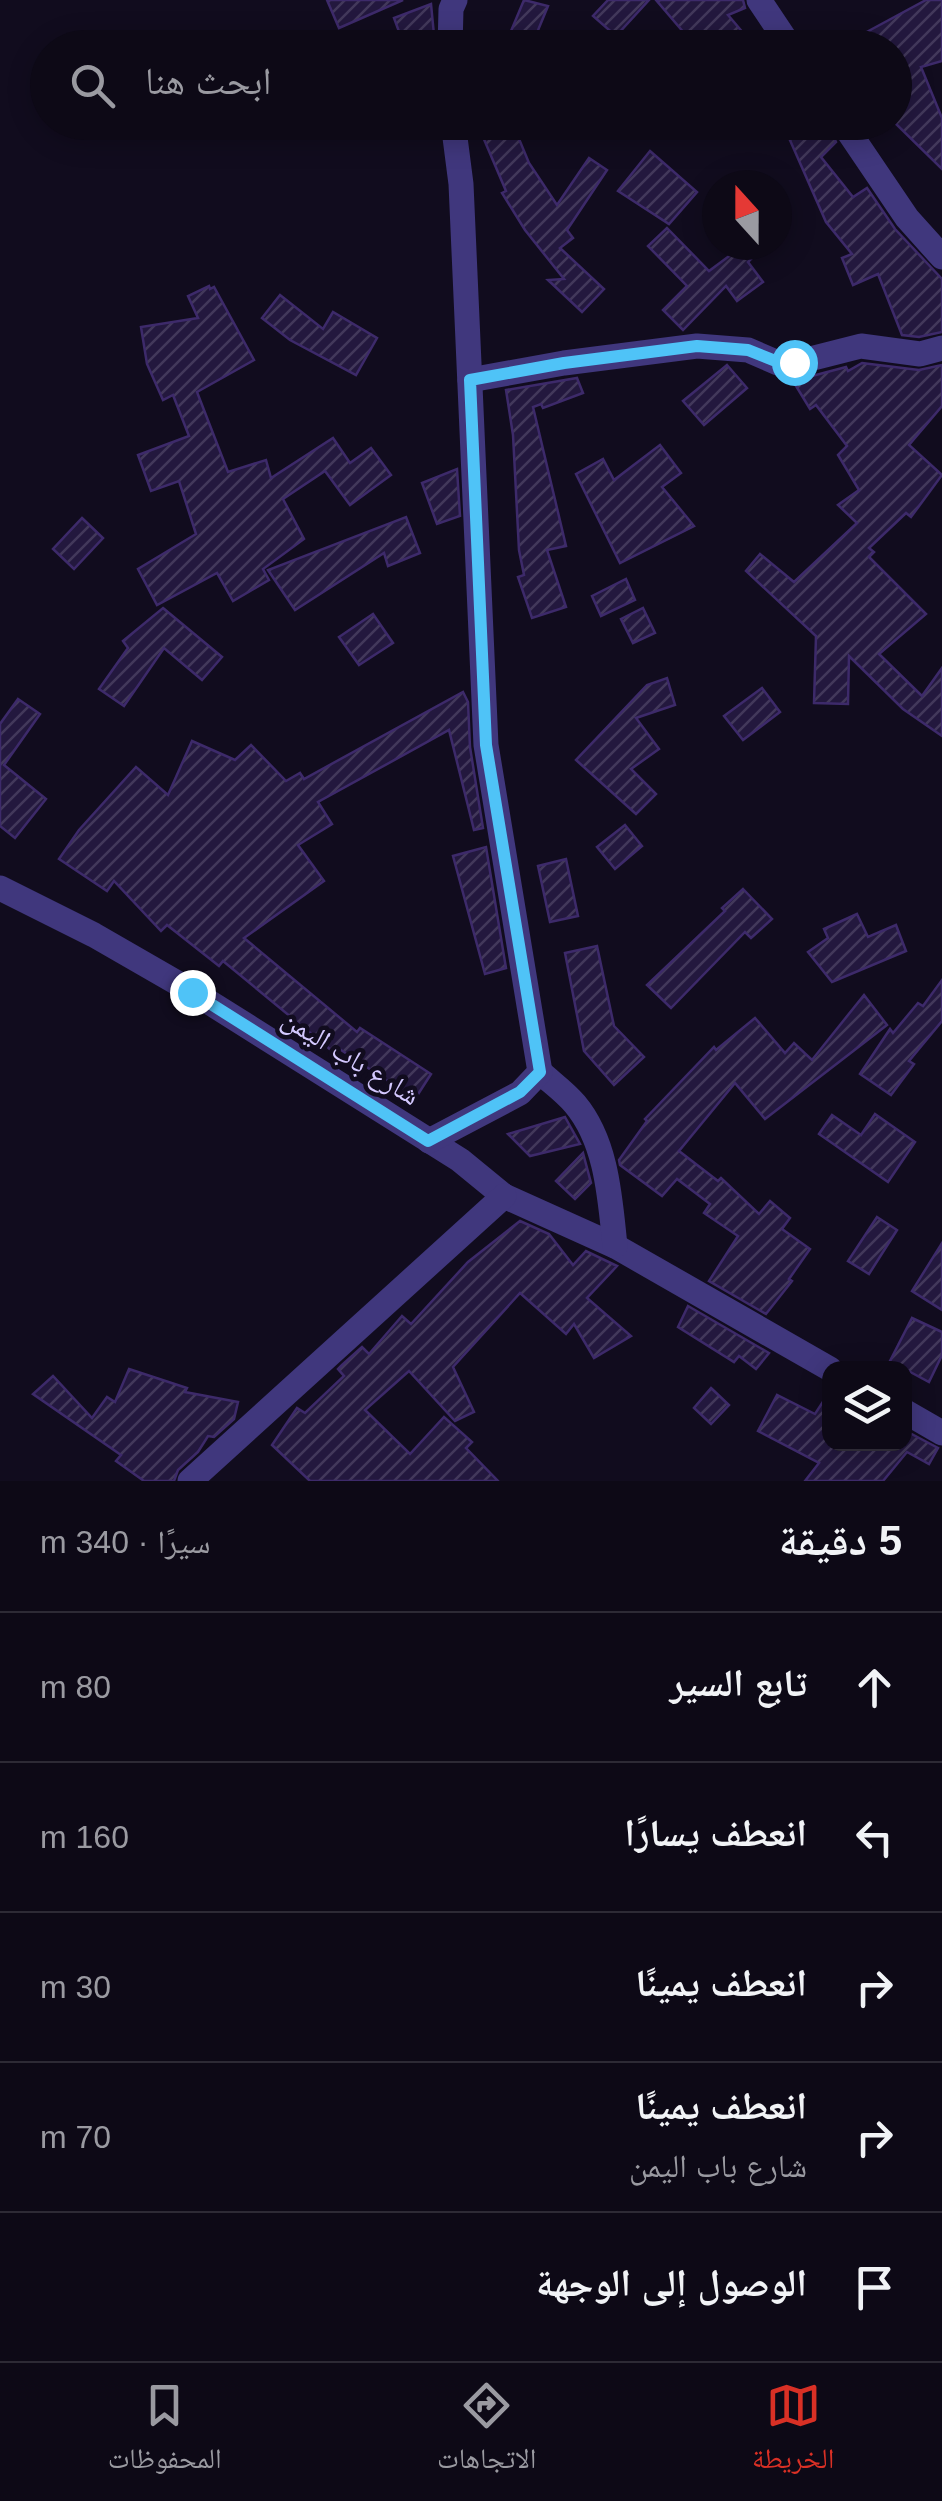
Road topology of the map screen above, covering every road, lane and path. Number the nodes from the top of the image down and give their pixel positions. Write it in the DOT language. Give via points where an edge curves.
graph roads {
  1 [pos="455,0"];
  2 [pos="759,0"];
  3 [pos="450,30"];
  4 [pos="779,30"];
  5 [pos="455,140"];
  6 [pos="854,140"];
  7 [pos="942,257"];
  8 [pos="942,348"];
  9 [pos="470,380"];
  10 [pos="0,888"];
  11 [pos="540,1072"];
  12 [pos="428,1141"];
  13 [pos="504,1196"];
  14 [pos="615,1246"];
  15 [pos="822,1364"];
  16 [pos="912,1415"];
  17 [pos="942,1432"];
  18 [pos="190,1481"];
  1 -- 3 [label="street"];
  2 -- 4 [label="street"];
  5 -- 9 [label="street"];
  6 -- 7 [label="street"];
  8 -- 9 [label="street" via="920,354 861,346 778,362 748,350 697,346"];
  9 -- 11 [label="street" via="486,745"];
  10 -- 12 [label="street, شارع باب اليمن" via="192,992"];
  11 -- 12 [label="street" via="520,1092"];
  11 -- 14 [label="street" via="592,1128"];
  12 -- 13 [label="street, شارع باب اليمن"];
  13 -- 14 [label="street, شارع باب اليمن"];
  13 -- 18 [label="street"];
  14 -- 15 [label="street, شارع باب اليمن"];
  16 -- 17 [label="street"];
}
